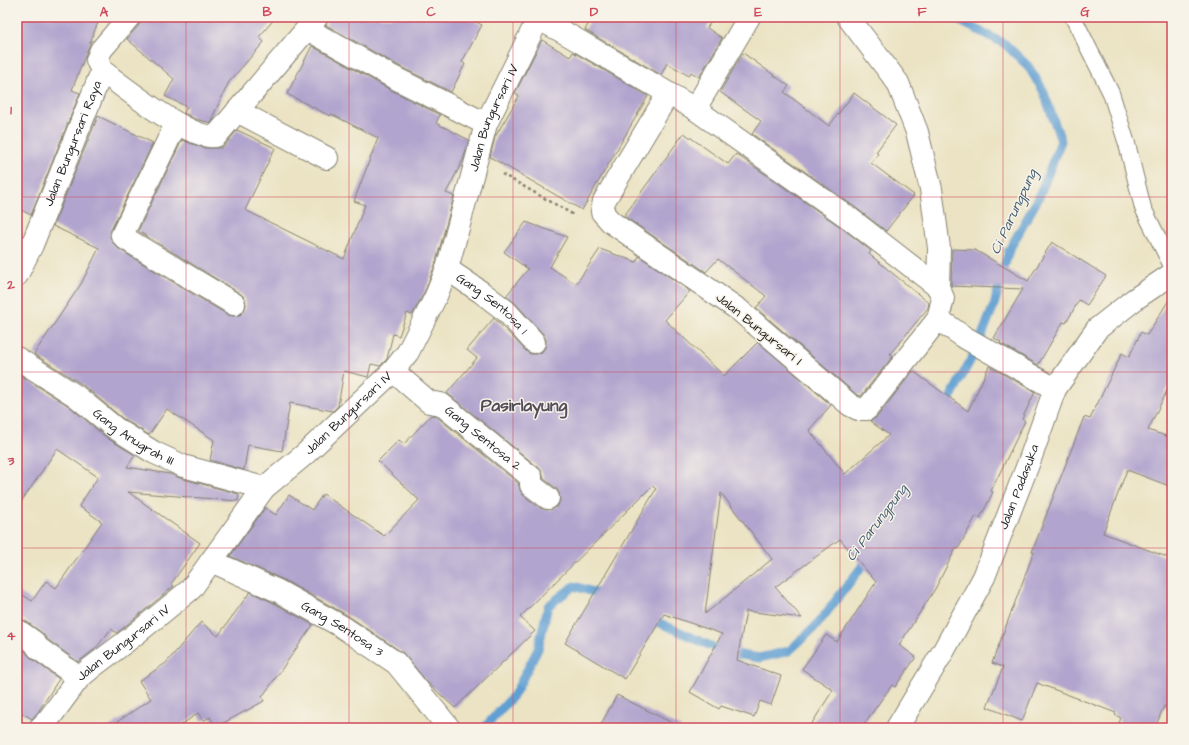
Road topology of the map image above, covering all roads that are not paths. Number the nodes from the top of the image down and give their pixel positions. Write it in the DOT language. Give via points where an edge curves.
graph roads {
  1 [pos="129,17"];
  2 [pos="748,17"];
  3 [pos="848,17"];
  4 [pos="1073,17"];
  5 [pos="537,18"];
  6 [pos="312,23"];
  7 [pos="569,25"];
  8 [pos="102,71"];
  9 [pos="668,94"];
  10 [pos="695,109"];
  11 [pos="237,111"];
  12 [pos="176,124"];
  13 [pos="486,124"];
  14 [pos="327,158"];
  15 [pos="1172,266"];
  16 [pos="447,269"];
  17 [pos="1172,274"];
  18 [pos="17,275"];
  19 [pos="938,287"];
  20 [pos="234,304"];
  21 [pos="938,319"];
  22 [pos="534,342"];
  23 [pos="17,358"];
  24 [pos="393,370"];
  25 [pos="1055,389"];
  26 [pos="264,488"];
  27 [pos="548,498"];
  28 [pos="211,561"];
  29 [pos="17,630"];
  30 [pos="79,678"];
  31 [pos="40,728"];
  32 [pos="449,728"];
  33 [pos="897,728"];
  1 -- 8 [label="street, Jalan Bungursari Raya" via="101,50 98,60"];
  2 -- 10 [label="street"];
  3 -- 19 [label="street, Jalan Bungursari I" via="898,83 917,132 931,189 939,248"];
  4 -- 15 [label="lane" via="1111,93 1143,208"];
  5 -- 7 [label="street"];
  5 -- 13 [label="street, Jalan Bungursari IV"];
  6 -- 11 [label="street"];
  6 -- 13 [label="street" via="393,77"];
  7 -- 9 [label="street"];
  8 -- 12 [label="street"];
  8 -- 18 [label="street, Jalan Bungursari Raya" via="32,245"];
  9 -- 10 [label="street"];
  9 -- 21 [label="street, Jalan Bungursari I" via="604,201 602,212 612,222 739,310 850,405 858,409 867,409"];
  10 -- 19 [label="street" via="849,218"];
  11 -- 12 [label="street" via="216,136 202,136"];
  11 -- 14 [label="street"];
  12 -- 20 [label="street" via="122,235"];
  13 -- 16 [label="street, Jalan Bungursari IV"];
  16 -- 22 [label="street, Gang Sentosa 1" via="506,311"];
  16 -- 24 [label="street, Jalan Bungursari IV" via="408,352"];
  17 -- 25 [label="street, Jalan Padasuka" via="1097,329"];
  19 -- 21 [label="street, Jalan Bungursari I" via="943,298"];
  21 -- 25 [label="street" via="964,337"];
  23 -- 26 [label="street, Gang Anugrah III" via="76,396 115,428 154,452 182,466"];
  24 -- 26 [label="street, Jalan Bungursari IV" via="304,455"];
  24 -- 27 [label="street, Gang Sentosa 2" via="429,402 441,404 509,458 531,477 531,485"];
  25 -- 33 [label="street, Jalan Padasuka" via="984,577"];
  26 -- 28 [label="street, Jalan Bungursari IV"];
  28 -- 30 [label="street, Jalan Bungursari IV" via="191,589"];
  28 -- 32 [label="street, Gang Sentosa 3" via="278,591 341,626 396,663"];
  29 -- 30 [label="street"];
  30 -- 31 [label="street, Jalan Bungursari IV"];
}
